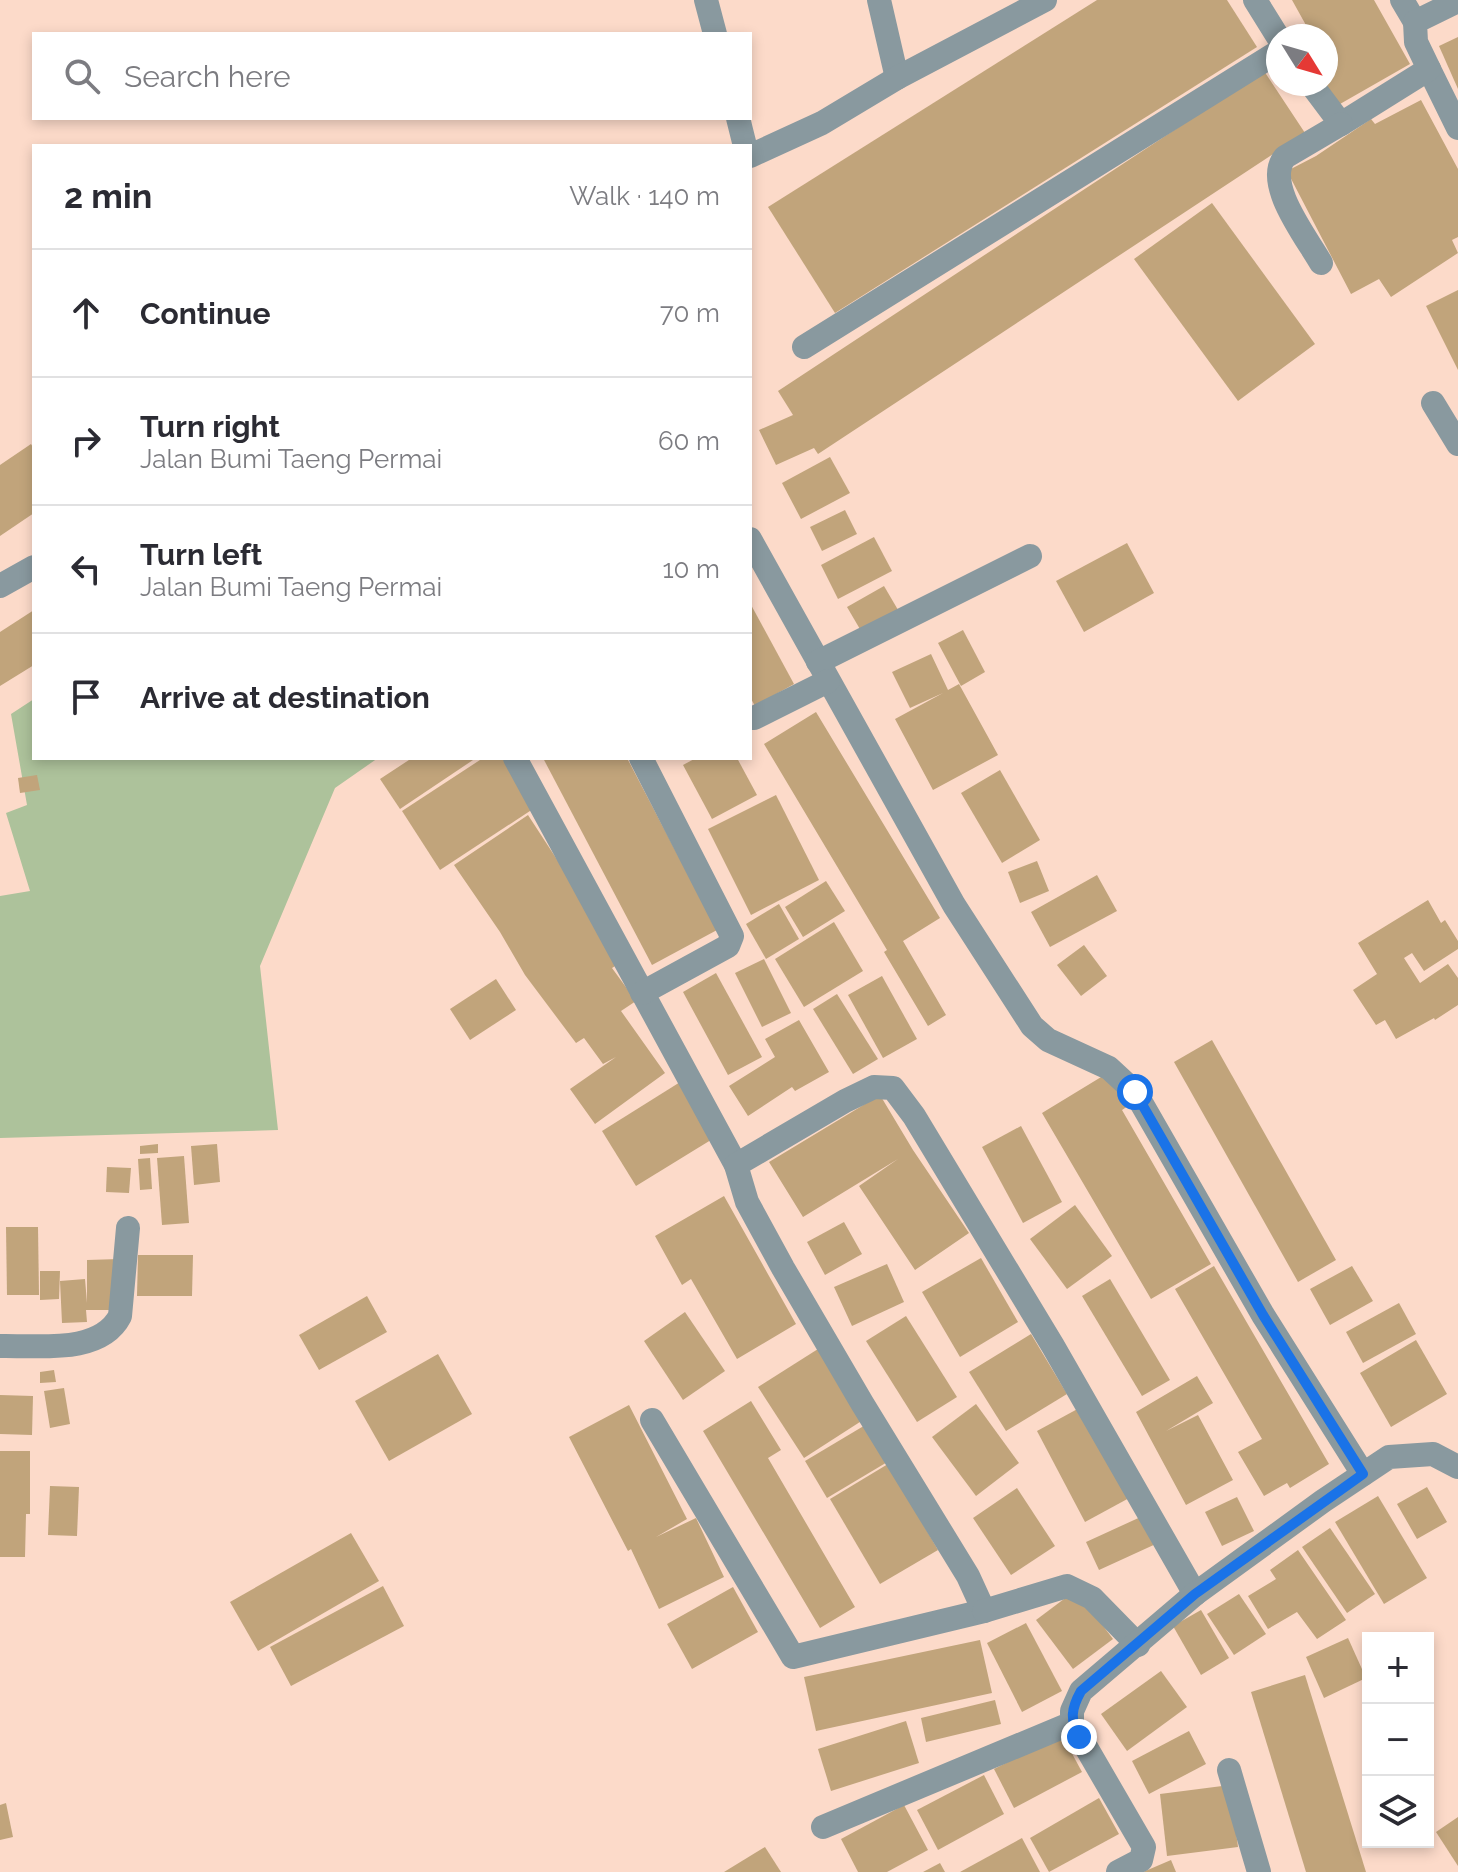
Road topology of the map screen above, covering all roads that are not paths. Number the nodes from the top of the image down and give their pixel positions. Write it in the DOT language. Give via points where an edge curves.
graph roads {
  1 [pos="706,0"];
  2 [pos="879,0"];
  3 [pos="1044,0"];
  4 [pos="1255,0"];
  5 [pos="1402,0"];
  6 [pos="1458,1"];
  7 [pos="1415,22"];
  8 [pos="1270,24"];
  9 [pos="714,32"];
  10 [pos="1266,59"];
  11 [pos="1429,69"];
  12 [pos="897,78"];
  13 [pos="1320,96"];
  14 [pos="738,120"];
  15 [pos="1341,124"];
  16 [pos="1458,128"];
  17 [pos="744,144"];
  18 [pos="752,155"];
  19 [pos="1321,263"];
  20 [pos="804,347"];
  21 [pos="1433,403"];
  22 [pos="1458,444"];
  23 [pos="752,543"];
  24 [pos="1030,556"];
  25 [pos="32,568"];
  26 [pos="0,586"];
  27 [pos="823,671"];
  28 [pos="754,718"];
  29 [pos="516,760"];
  30 [pos="642,760"];
  31 [pos="642,993"];
  32 [pos="736,1165"];
  33 [pos="128,1228"];
  34 [pos="0,1346"];
  35 [pos="652,1420"];
  36 [pos="1458,1467"];
  37 [pos="1363,1474"];
  38 [pos="1195,1594"];
  39 [pos="984,1611"];
  40 [pos="1138,1645"];
  41 [pos="1072,1723"];
  42 [pos="1229,1770"];
  43 [pos="823,1827"];
  44 [pos="1118,1872"];
  45 [pos="1259,1872"];
  1 -- 9 [label="street"];
  2 -- 12 [label="street"];
  3 -- 12 [label="street"];
  4 -- 8 [label="street"];
  5 -- 7 [label="street"];
  6 -- 7 [label="street"];
  7 -- 11 [label="street" via="1416,42"];
  10 -- 20 [label="street"];
  11 -- 15 [label="street"];
  11 -- 16 [label="street"];
  12 -- 18 [label="street" via="822,123"];
  13 -- 15 [label="street"];
  14 -- 17 [label="street"];
  15 -- 19 [label="street" via="1278,165 1278,188"];
  21 -- 22 [label="street"];
  23 -- 27 [label="street"];
  24 -- 27 [label="street"];
  25 -- 26 [label="street"];
  27 -- 28 [label="street"];
  27 -- 37 [label="street" via="954,905 1032,1026 1048,1040 1109,1068 1135,1092 1263,1315"];
  29 -- 31 [label="street"];
  30 -- 31 [label="street" via="732,936 728,946"];
  31 -- 32 [label="street"];
  32 -- 38 [label="street" via="874,1087 893,1088 1053,1346"];
  32 -- 39 [label="street" via="747,1202 776,1255"];
  33 -- 34 [label="street" via="115,1326 94,1340 73,1344"];
  35 -- 39 [label="street" via="793,1657"];
  36 -- 37 [label="street" via="1433,1454 1389,1457"];
  37 -- 38 [label="street"];
  38 -- 40 [label="street"];
  39 -- 40 [label="street" via="1067,1586 1092,1598"];
  40 -- 41 [label="street" via="1081,1691"];
  41 -- 43 [label="street"];
  41 -- 44 [label="street" via="1144,1847 1141,1860"];
  42 -- 45 [label="street"];
}
